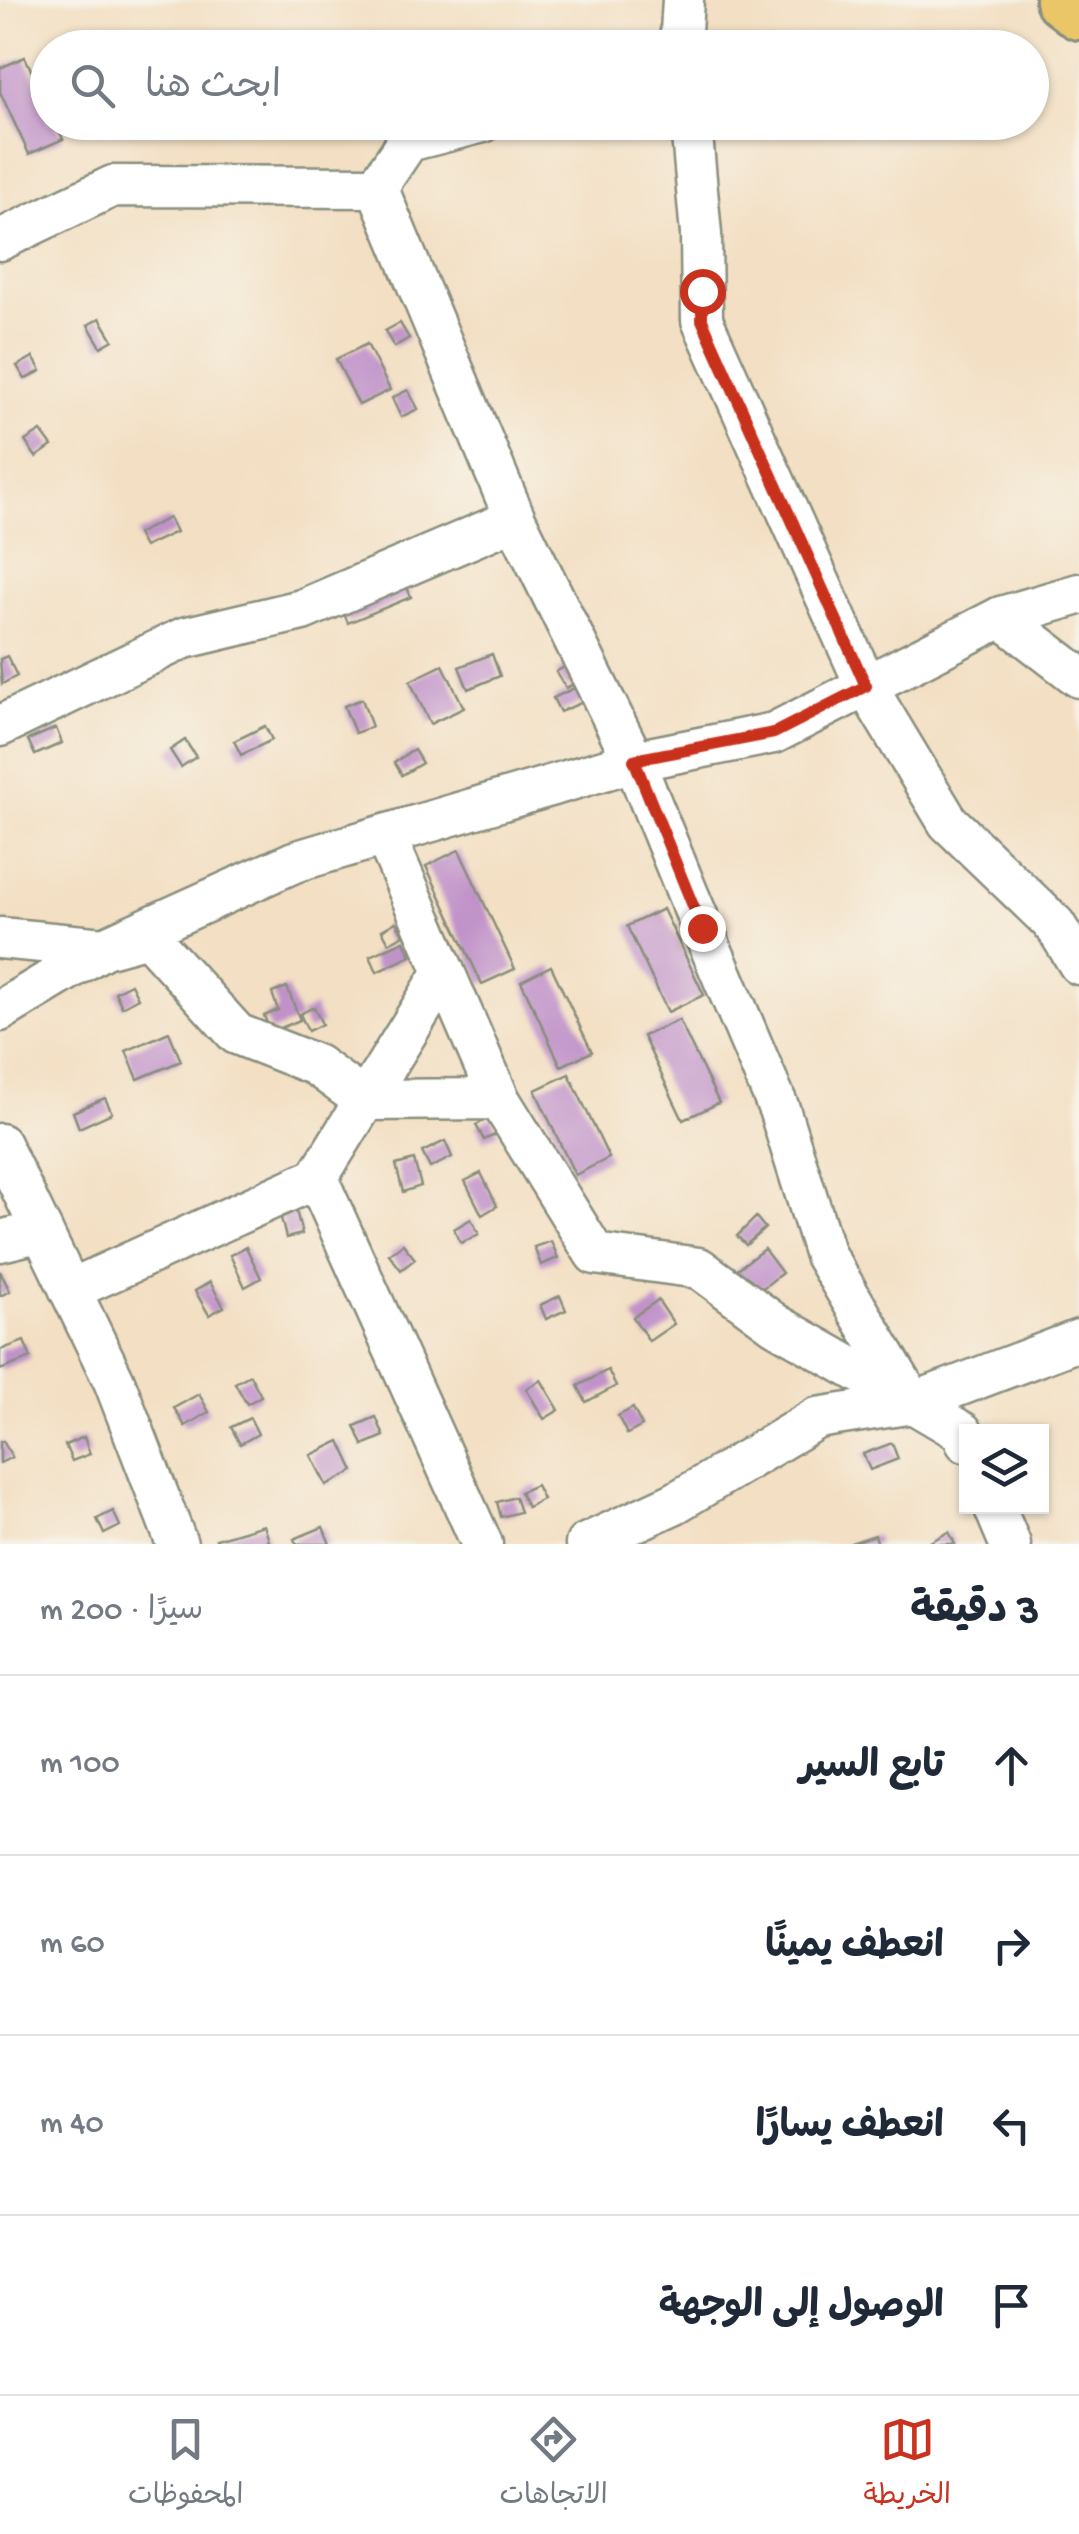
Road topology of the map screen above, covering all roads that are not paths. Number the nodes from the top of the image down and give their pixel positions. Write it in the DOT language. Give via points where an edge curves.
graph roads {
  1 [pos="683,0"];
  2 [pos="1062,0"];
  3 [pos="1079,13"];
  4 [pos="681,30"];
  5 [pos="412,140"];
  6 [pos="692,140"];
  7 [pos="377,187"];
  8 [pos="0,240"];
  9 [pos="515,519"];
  10 [pos="1079,594"];
  11 [pos="1000,617"];
  12 [pos="1079,678"];
  13 [pos="866,686"];
  14 [pos="0,726"];
  15 [pos="634,760"];
  16 [pos="385,835"];
  17 [pos="0,938"];
  18 [pos="104,948"];
  19 [pos="1079,964"];
  20 [pos="444,972"];
  21 [pos="0,1011"];
  22 [pos="364,1100"];
  23 [pos="499,1100"];
  24 [pos="0,1144"];
  25 [pos="316,1178"];
  26 [pos="42,1231"];
  27 [pos="0,1241"];
  28 [pos="70,1290"];
  29 [pos="1079,1340"];
  30 [pos="912,1402"];
  31 [pos="959,1430"];
  32 [pos="997,1514"];
  33 [pos="177,1544"];
  34 [pos="482,1544"];
  35 [pos="586,1544"];
  36 [pos="1010,1544"];
  1 -- 4 [label="street"];
  2 -- 3 [label="main road"];
  5 -- 7 [label="street"];
  6 -- 13 [label="street" via="702,320"];
  7 -- 8 [label="street" via="113,186"];
  7 -- 9 [label="street"];
  9 -- 14 [label="street" via="302,610 184,638"];
  9 -- 15 [label="street"];
  10 -- 11 [label="street"];
  11 -- 12 [label="street"];
  11 -- 13 [label="street"];
  13 -- 15 [label="street" via="774,733"];
  13 -- 19 [label="street" via="948,822 1055,925"];
  15 -- 16 [label="street"];
  15 -- 30 [label="street" via="779,1109 825,1255"];
  16 -- 18 [label="street" via="294,862"];
  16 -- 20 [label="street"];
  17 -- 18 [label="street"];
  18 -- 21 [label="street"];
  18 -- 22 [label="street" via="148,936 237,1034 316,1066"];
  20 -- 22 [label="street"];
  20 -- 23 [label="street"];
  22 -- 23 [label="street"];
  22 -- 25 [label="street"];
  23 -- 30 [label="street" via="596,1254 699,1268 775,1324"];
  24 -- 26 [label="street"];
  25 -- 28 [label="street"];
  25 -- 34 [label="street"];
  26 -- 27 [label="street"];
  26 -- 28 [label="street"];
  28 -- 33 [label="street" via="114,1381"];
  29 -- 30 [label="street"];
  30 -- 31 [label="street"];
  30 -- 35 [label="street" via="817,1418 675,1503"];
  32 -- 36 [label="street"];
}
